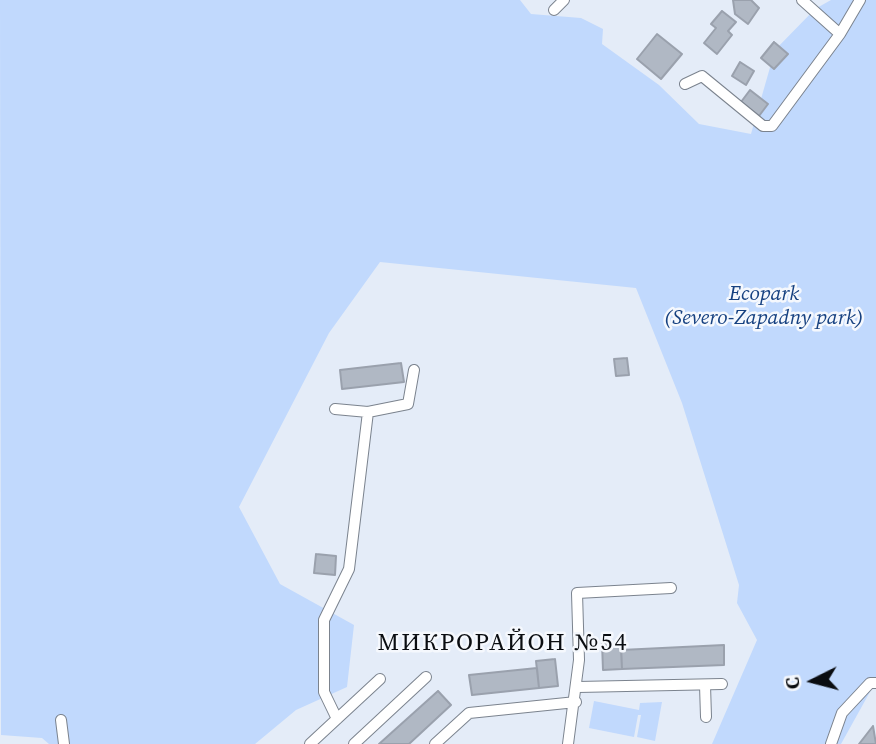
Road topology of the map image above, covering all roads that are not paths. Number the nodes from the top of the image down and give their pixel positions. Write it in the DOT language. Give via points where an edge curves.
graph roads {
  1 [pos="564,0"];
  2 [pos="802,0"];
  3 [pos="860,0"];
  4 [pos="554,10"];
  5 [pos="840,34"];
  6 [pos="685,84"];
  7 [pos="414,370"];
  8 [pos="335,409"];
  9 [pos="368,412"];
  10 [pos="671,588"];
  11 [pos="426,677"];
  12 [pos="380,679"];
  13 [pos="722,684"];
  14 [pos="876,684"];
  15 [pos="705,685"];
  16 [pos="578,687"];
  17 [pos="576,702"];
  18 [pos="706,716"];
  19 [pos="337,719"];
  20 [pos="61,720"];
  21 [pos="64,744"];
  22 [pos="310,744"];
  23 [pos="354,744"];
  24 [pos="435,744"];
  25 [pos="568,744"];
  26 [pos="831,744"];
  1 -- 4 [label="street"];
  2 -- 5 [label="street"];
  3 -- 5 [label="street"];
  5 -- 6 [label="street" via="772,126 763,126 702,76"];
  7 -- 9 [label="street" via="408,404"];
  8 -- 9 [label="street"];
  9 -- 19 [label="street" via="349,569 324,620 324,692"];
  10 -- 16 [label="street" via="577,593"];
  11 -- 23 [label="street"];
  12 -- 19 [label="street"];
  13 -- 15 [label="street"];
  14 -- 26 [label="street" via="870,683 842,713"];
  15 -- 16 [label="street"];
  15 -- 18 [label="street"];
  16 -- 17 [label="street"];
  17 -- 24 [label="street" via="469,713"];
  17 -- 25 [label="street"];
  19 -- 22 [label="street"];
  20 -- 21 [label="street"];
}
